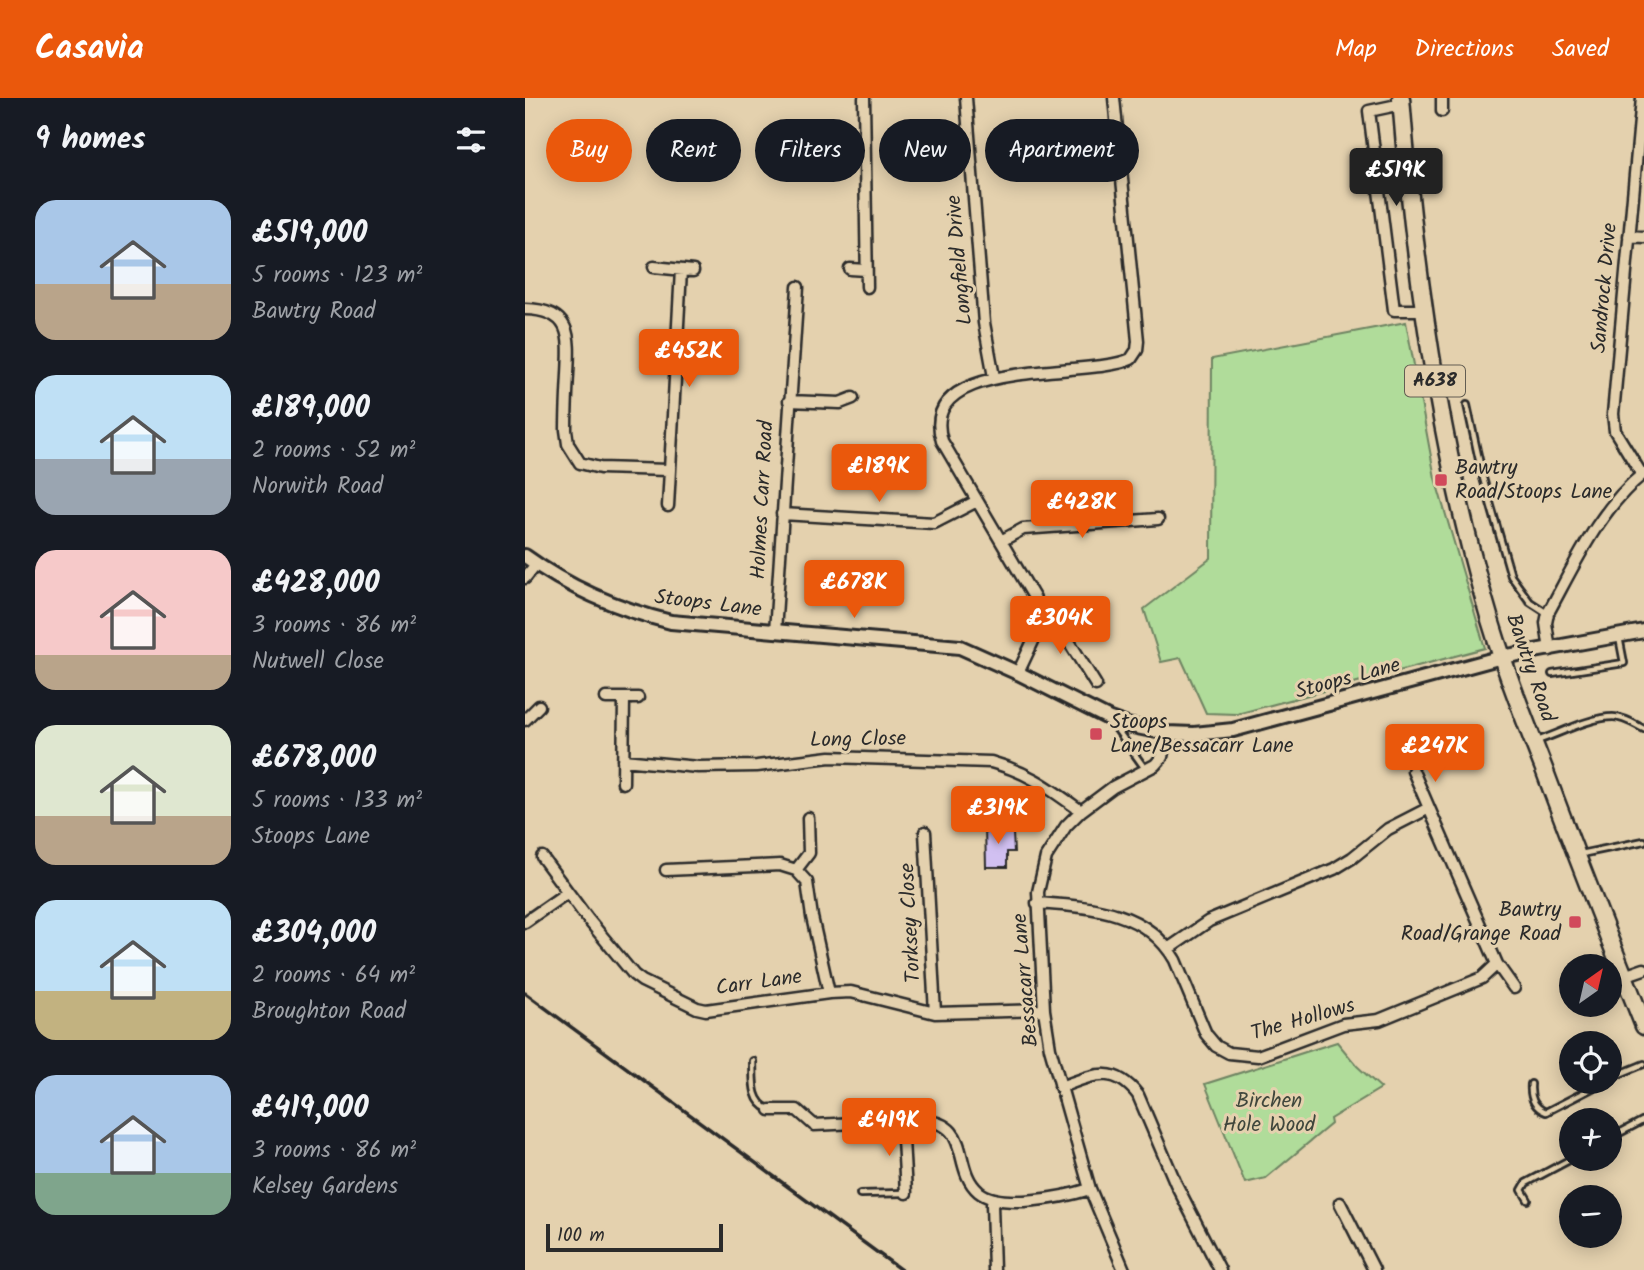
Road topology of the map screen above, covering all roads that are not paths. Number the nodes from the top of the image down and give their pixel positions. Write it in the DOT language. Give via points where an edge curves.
graph roads {
  1 [pos="864,98"];
  2 [pos="966,98"];
  3 [pos="1114,98"];
  4 [pos="1442,98"];
  5 [pos="1643,98"];
  6 [pos="1401,101"];
  7 [pos="1442,111"];
  8 [pos="1629,236"];
  9 [pos="1644,237"];
  10 [pos="654,267"];
  11 [pos="850,269"];
  12 [pos="681,270"];
  13 [pos="866,270"];
  14 [pos="693,271"];
  15 [pos="798,287"];
  16 [pos="867,287"];
  17 [pos="525,309"];
  18 [pos="1425,310"];
  19 [pos="994,377"];
  20 [pos="853,398"];
  21 [pos="789,401"];
  22 [pos="1467,405"];
  23 [pos="669,470"];
  24 [pos="1643,474"];
  25 [pos="977,501"];
  26 [pos="668,506"];
  27 [pos="782,513"];
  28 [pos="1158,519"];
  29 [pos="1001,541"];
  30 [pos="525,556"];
  31 [pos="536,564"];
  32 [pos="525,578"];
  33 [pos="1035,611"];
  34 [pos="1548,613"];
  35 [pos="1644,631"];
  36 [pos="775,632"];
  37 [pos="1619,636"];
  38 [pos="1550,650"];
  39 [pos="1502,657"];
  40 [pos="1018,673"];
  41 [pos="1552,674"];
  42 [pos="1096,685"];
  43 [pos="606,698"];
  44 [pos="624,698"];
  45 [pos="638,698"];
  46 [pos="539,706"];
  47 [pos="525,719"];
  48 [pos="1110,719"];
  49 [pos="1644,729"];
  50 [pos="1167,733"];
  51 [pos="1533,742"];
  52 [pos="623,760"];
  53 [pos="1147,771"];
  54 [pos="1413,771"];
  55 [pos="623,783"];
  56 [pos="1429,808"];
  57 [pos="1081,811"];
  58 [pos="808,818"];
  59 [pos="925,832"];
  60 [pos="1644,841"];
  61 [pos="1577,855"];
  62 [pos="542,858"];
  63 [pos="666,870"];
  64 [pos="796,870"];
  65 [pos="568,892"];
  66 [pos="1037,903"];
  67 [pos="525,922"];
  68 [pos="1168,949"];
  69 [pos="1497,964"];
  70 [pos="1644,969"];
  71 [pos="1624,976"];
  72 [pos="1514,988"];
  73 [pos="829,993"];
  74 [pos="1044,1010"];
  75 [pos="935,1013"];
  76 [pos="1644,1026"];
  77 [pos="753,1061"];
  78 [pos="1644,1064"];
  79 [pos="1622,1073"];
  80 [pos="1531,1084"];
  81 [pos="1060,1087"];
  82 [pos="1582,1094"];
  83 [pos="770,1110"];
  84 [pos="1644,1120"];
  85 [pos="902,1121"];
  86 [pos="1622,1132"];
  87 [pos="1559,1166"];
  88 [pos="1090,1189"];
  89 [pos="907,1193"];
  90 [pos="860,1194"];
  91 [pos="995,1199"];
  92 [pos="1528,1200"];
  93 [pos="1340,1203"];
  94 [pos="994,1270"];
  95 [pos="1124,1270"];
  96 [pos="1220,1270"];
  97 [pos="1374,1270"];
  1 -- 13 [label="street"];
  2 -- 19 [label="street, Longfield Drive" via="984,323"];
  3 -- 19 [label="street" via="1137,350 1131,359 1112,366"];
  4 -- 7 [label="street"];
  5 -- 8 [label="street, Sandrock Drive"];
  6 -- 18 [label="highway, Bawtry Road / A638"];
  6 -- 18 [label="street, Bawtry Road" via="1369,111 1394,310"];
  8 -- 9 [label="street"];
  8 -- 24 [label="street, Sandrock Drive" via="1613,414 1615,431"];
  10 -- 12 [label="street"];
  11 -- 13 [label="street"];
  12 -- 14 [label="street"];
  12 -- 23 [label="street"];
  13 -- 16 [label="street"];
  15 -- 21 [label="street, Holmes Carr Road"];
  17 -- 23 [label="street" via="542,309 560,319 570,338 566,430 580,463"];
  18 -- 39 [label="highway, Bawtry Road / A638" via="1453,477"];
  19 -- 25 [label="street" via="948,402 937,427"];
  20 -- 21 [label="street" via="840,403"];
  21 -- 27 [label="street, Holmes Carr Road"];
  22 -- 34 [label="lane" via="1511,576 1530,603"];
  23 -- 26 [label="street"];
  24 -- 34 [label="street" via="1611,506"];
  25 -- 27 [label="street" via="934,523"];
  25 -- 29 [label="street"];
  27 -- 36 [label="street, Holmes Carr Road"];
  28 -- 29 [label="street" via="1023,529"];
  29 -- 33 [label="street" via="1035,599"];
  30 -- 31 [label="street, Stoops Lane"];
  31 -- 32 [label="street"];
  31 -- 36 [label="street, Stoops Lane" via="637,614 671,622"];
  33 -- 40 [label="street" via="1034,639"];
  33 -- 42 [label="street" via="1055,619"];
  34 -- 38 [label="street"];
  35 -- 37 [label="street, Stoops Lane"];
  36 -- 40 [label="street, Stoops Lane" via="960,647"];
  37 -- 38 [label="street, Stoops Lane"];
  37 -- 41 [label="lane" via="1624,663"];
  38 -- 39 [label="street, Stoops Lane"];
  39 -- 50 [label="street, Stoops Lane" via="1234,730"];
  39 -- 51 [label="highway, Bawtry Road / A638"];
  40 -- 48 [label="street, Stoops Lane"];
  43 -- 44 [label="street"];
  44 -- 45 [label="street"];
  44 -- 52 [label="street"];
  46 -- 47 [label="street"];
  48 -- 50 [label="street, Stoops Lane"];
  48 -- 53 [label="lane"];
  49 -- 51 [label="lane" via="1614,717"];
  50 -- 53 [label="street" via="1162,757"];
  51 -- 61 [label="highway, Bawtry Road / A638"];
  52 -- 55 [label="street"];
  52 -- 57 [label="street, Long Close" via="698,767 830,757 991,762 1037,779"];
  53 -- 57 [label="street, Bessacarr Lane"];
  54 -- 56 [label="street"];
  56 -- 68 [label="street" via="1388,829 1334,869 1209,921"];
  56 -- 69 [label="street"];
  57 -- 66 [label="street, Bessacarr Lane" via="1046,857"];
  58 -- 64 [label="street" via="809,853"];
  59 -- 75 [label="street, Torksey Close"];
  60 -- 61 [label="lane"];
  61 -- 71 [label="highway, Bawtry Road / A638"];
  62 -- 65 [label="street, Carr Lane"];
  63 -- 64 [label="street" via="780,865"];
  64 -- 73 [label="street" via="807,882"];
  65 -- 67 [label="street"];
  65 -- 73 [label="street, Carr Lane" via="634,975 697,1008"];
  66 -- 68 [label="street, The Hollows" via="1112,912 1135,922"];
  66 -- 74 [label="street, Bessacarr Lane"];
  68 -- 69 [label="street, The Hollows" via="1206,1034 1229,1054 1258,1056 1343,1024 1379,1020 1482,978"];
  69 -- 72 [label="street"];
  70 -- 71 [label="street"];
  71 -- 76 [label="highway, Bawtry Road / A638"];
  73 -- 75 [label="street, Carr Lane" via="864,994"];
  74 -- 75 [label="street, Carr Lane"];
  74 -- 81 [label="street, Bessacarr Lane"];
  77 -- 83 [label="lane" via="756,1099"];
  78 -- 79 [label="lane"];
  80 -- 82 [label="lane" via="1535,1104 1549,1112"];
  81 -- 88 [label="street, Bessacarr Lane"];
  81 -- 96 [label="street" via="1095,1074 1120,1077 1130,1084"];
  83 -- 85 [label="street" via="797,1110 814,1125"];
  84 -- 86 [label="lane"];
  85 -- 89 [label="street"];
  85 -- 91 [label="street" via="944,1125 959,1143 972,1184"];
  87 -- 92 [label="lane" via="1526,1184 1522,1190"];
  88 -- 91 [label="street" via="1018,1201"];
  88 -- 95 [label="street, Bessacarr Lane"];
  89 -- 90 [label="lane"];
  91 -- 94 [label="street"];
  93 -- 97 [label="street"];
}
